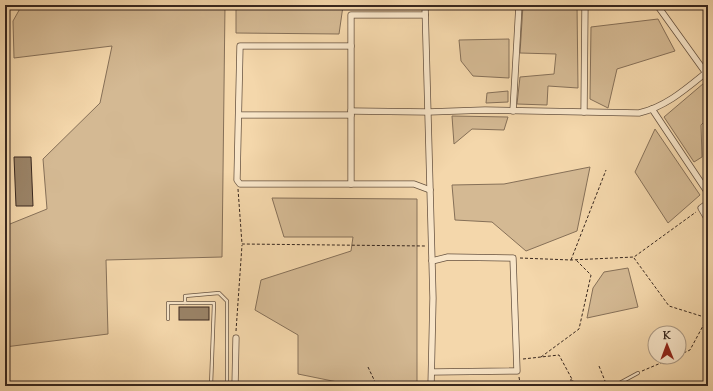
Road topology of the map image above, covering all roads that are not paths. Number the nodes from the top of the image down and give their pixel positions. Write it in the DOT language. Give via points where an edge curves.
graph roads {
  1 [pos="425,5"];
  2 [pos="519,5"];
  3 [pos="585,5"];
  4 [pos="657,5"];
  5 [pos="425,15"];
  6 [pos="351,46"];
  7 [pos="707,73"];
  8 [pos="652,109"];
  9 [pos="513,111"];
  10 [pos="428,112"];
  11 [pos="584,112"];
  12 [pos="351,113"];
  13 [pos="238,115"];
  14 [pos="351,184"];
  15 [pos="430,190"];
  16 [pos="708,193"];
  17 [pos="708,203"];
  18 [pos="708,220"];
  19 [pos="432,261"];
  20 [pos="185,303"];
  21 [pos="168,319"];
  22 [pos="236,338"];
  23 [pos="432,372"];
  24 [pos="638,373"];
  25 [pos="211,386"];
  26 [pos="227,386"];
  27 [pos="235,386"];
  28 [pos="431,386"];
  29 [pos="614,386"];
  1 -- 5 [label="street"];
  2 -- 9 [label="street"];
  3 -- 11 [label="street"];
  4 -- 7 [label="street"];
  5 -- 6 [label="street" via="351,15"];
  5 -- 10 [label="street"];
  6 -- 12 [label="street"];
  6 -- 13 [label="street" via="240,46"];
  7 -- 8 [label="street" via="668,102"];
  8 -- 11 [label="street" via="639,113"];
  8 -- 16 [label="street"];
  9 -- 10 [label="street"];
  9 -- 11 [label="street"];
  10 -- 12 [label="street"];
  10 -- 15 [label="street"];
  12 -- 13 [label="street"];
  12 -- 14 [label="street"];
  13 -- 14 [label="street" via="237,180 240,184"];
  14 -- 15 [label="street" via="414,184"];
  15 -- 19 [label="street"];
  17 -- 18 [label="street" via="701,208"];
  19 -- 23 [label="street"];
  19 -- 23 [label="street" via="448,257 513,258 517,360 517,372"];
  20 -- 21 [label="lane" via="168,303"];
  20 -- 25 [label="lane" via="214,303"];
  20 -- 26 [label="lane" via="185,296 220,293 227,301"];
  22 -- 27 [label="street"];
  23 -- 28 [label="street"];
  24 -- 29 [label="lane"];
}
